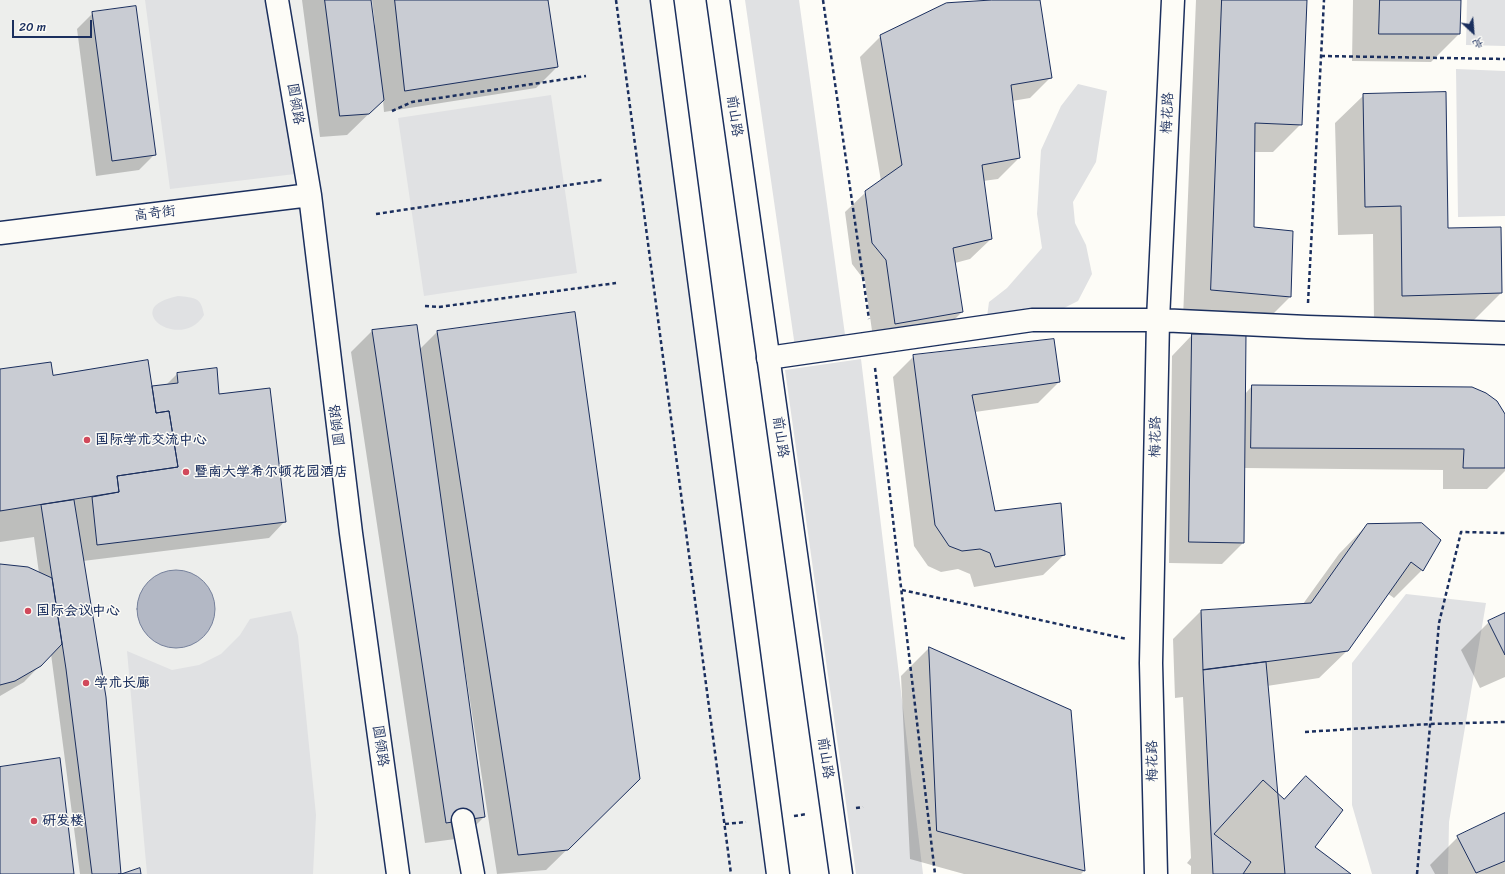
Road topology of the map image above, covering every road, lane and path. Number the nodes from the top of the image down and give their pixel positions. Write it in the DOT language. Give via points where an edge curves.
graph roads {
  1 [pos="278,0"];
  2 [pos="616,0"];
  3 [pos="662,0"];
  4 [pos="718,0"];
  5 [pos="823,0"];
  6 [pos="1173,0"];
  7 [pos="1324,0"];
  8 [pos="1321,56"];
  9 [pos="1505,59"];
  10 [pos="586,76"];
  11 [pos="392,111"];
  12 [pos="602,180"];
  13 [pos="310,195"];
  14 [pos="376,214"];
  15 [pos="0,233"];
  16 [pos="616,283"];
  17 [pos="425,306"];
  18 [pos="1158,320"];
  19 [pos="1307,327"];
  20 [pos="1505,333"];
  21 [pos="872,343"];
  22 [pos="768,358"];
  23 [pos="1505,533"];
  24 [pos="902,590"];
  25 [pos="1151,644"];
  26 [pos="1505,722"];
  27 [pos="1430,724"];
  28 [pos="1304,732"];
  29 [pos="463,820"];
  30 [pos="398,874"];
  31 [pos="473,874"];
  32 [pos="732,874"];
  33 [pos="778,874"];
  34 [pos="841,874"];
  35 [pos="935,874"];
  36 [pos="1156,874"];
  37 [pos="1417,874"];
  1 -- 13 [label="main road, 圆领路"];
  2 -- 32 [label="path"];
  3 -- 33 [label="main road"];
  4 -- 22 [label="main road, 前山路"];
  5 -- 21 [label="path"];
  6 -- 18 [label="main road, 梅花路"];
  7 -- 8 [label="path"];
  8 -- 9 [label="path"];
  8 -- 19 [label="path"];
  10 -- 11 [label="path" via="412,102"];
  12 -- 14 [label="path"];
  13 -- 15 [label="main road, 高奇街"];
  13 -- 30 [label="main road, 圆领路" via="351,540"];
  16 -- 17 [label="path" via="439,307"];
  18 -- 19 [label="main road"];
  18 -- 21 [label="main road" via="1032,320"];
  18 -- 25 [label="main road, 梅花路"];
  19 -- 20 [label="main road"];
  21 -- 22 [label="main road"];
  21 -- 24 [label="path"];
  22 -- 34 [label="main road, 前山路"];
  23 -- 27 [label="path" via="1461,532 1439,623"];
  24 -- 25 [label="path"];
  24 -- 35 [label="path"];
  25 -- 36 [label="main road, 梅花路"];
  26 -- 27 [label="path"];
  27 -- 28 [label="path"];
  27 -- 37 [label="path"];
  29 -- 31 [label="main road"];
}
